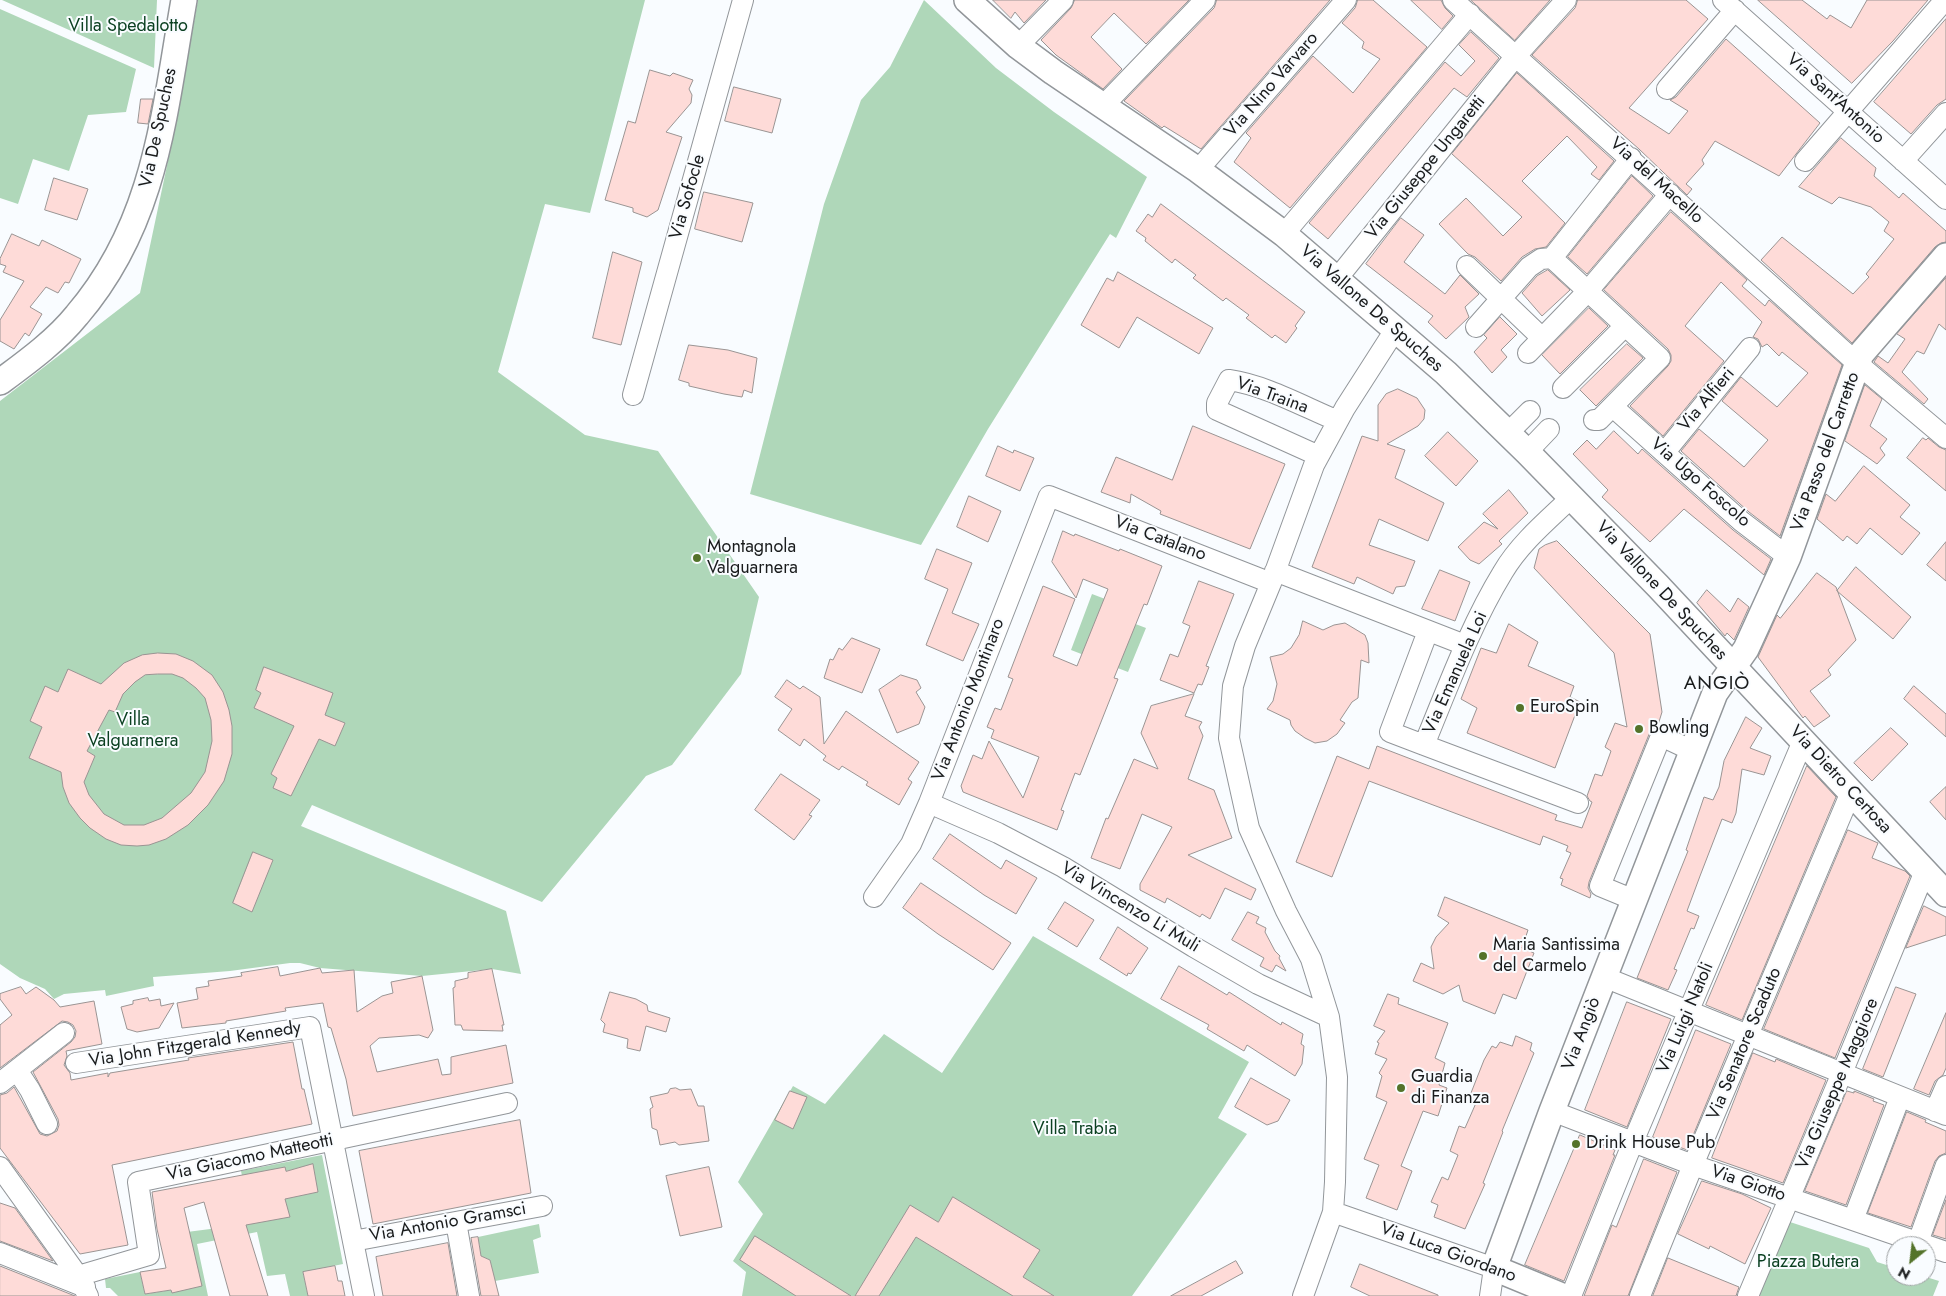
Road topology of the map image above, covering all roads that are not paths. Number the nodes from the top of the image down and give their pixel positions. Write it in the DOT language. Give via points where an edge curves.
graph roads {
  1 [pos="184,0"];
  2 [pos="743,0"];
  3 [pos="967,0"];
  4 [pos="1063,0"];
  5 [pos="1205,0"];
  6 [pos="1346,0"];
  7 [pos="1453,0"];
  8 [pos="1566,0"];
  9 [pos="1945,0"];
  10 [pos="1729,5"];
  11 [pos="1470,14"];
  12 [pos="1018,46"];
  13 [pos="1516,58"];
  14 [pos="1667,88"];
  15 [pos="1103,106"];
  16 [pos="1848,112"];
  17 [pos="1946,113"];
  18 [pos="1631,158"];
  19 [pos="1805,161"];
  20 [pos="1903,161"];
  21 [pos="1198,170"];
  22 [pos="1670,194"];
  23 [pos="1946,199"];
  24 [pos="1284,234"];
  25 [pos="1946,256"];
  26 [pos="1552,258"];
  27 [pos="1467,266"];
  28 [pos="1336,280"];
  29 [pos="1588,292"];
  30 [pos="1500,299"];
  31 [pos="1625,326"];
  32 [pos="1476,327"];
  33 [pos="1395,330"];
  34 [pos="1541,337"];
  35 [pos="1750,348"];
  36 [pos="1528,353"];
  37 [pos="1858,364"];
  38 [pos="0,382"];
  39 [pos="1563,388"];
  40 [pos="633,395"];
  41 [pos="1613,407"];
  42 [pos="1530,411"];
  43 [pos="1594,420"];
  44 [pos="1338,421"];
  45 [pos="1549,429"];
  46 [pos="1508,433"];
  47 [pos="1946,438"];
  48 [pos="1527,452"];
  49 [pos="1665,452"];
  50 [pos="1319,456"];
  51 [pos="1049,496"];
  52 [pos="1572,497"];
  53 [pos="1788,557"];
  54 [pos="1273,577"];
  55 [pos="1428,631"];
  56 [pos="1465,645"];
  57 [pos="1733,666"];
  58 [pos="1803,741"];
  59 [pos="1424,746"];
  60 [pos="1693,750"];
  61 [pos="1851,792"];
  62 [pos="929,803"];
  63 [pos="1578,803"];
  64 [pos="1926,871"];
  65 [pos="1946,894"];
  66 [pos="874,897"];
  67 [pos="1634,900"];
  68 [pos="1604,977"];
  69 [pos="1690,1012"];
  70 [pos="1329,1017"];
  71 [pos="64,1033"];
  72 [pos="1748,1036"];
  73 [pos="76,1063"];
  74 [pos="17,1070"];
  75 [pos="1842,1073"];
  76 [pos="0,1084"];
  77 [pos="1946,1086"];
  78 [pos="1900,1097"];
  79 [pos="507,1103"];
  80 [pos="1552,1111"];
  81 [pos="1941,1113"];
  82 [pos="47,1124"];
  83 [pos="333,1140"];
  84 [pos="1633,1142"];
  85 [pos="1693,1165"];
  86 [pos="1946,1165"];
  87 [pos="3,1176"];
  88 [pos="1790,1198"];
  89 [pos="542,1206"];
  90 [pos="1333,1212"];
  91 [pos="1854,1220"];
  92 [pos="456,1222"];
  93 [pos="1901,1236"];
  94 [pos="1920,1236"];
  95 [pos="353,1240"];
  96 [pos="0,1253"];
  97 [pos="1494,1268"];
  98 [pos="84,1286"];
  99 [pos="364,1296"];
  100 [pos="469,1296"];
  101 [pos="1303,1296"];
  102 [pos="1490,1296"];
  103 [pos="1562,1296"];
  104 [pos="1570,1296"];
  105 [pos="1640,1296"];
  106 [pos="1748,1296"];
  1 -- 38 [label="street, Via De Spuches" via="157,154 147,191 130,232 100,286 76,317 35,356"];
  2 -- 40 [label="street, Via Sofocle"];
  3 -- 12 [label="street, Via Vallone De Spuches"];
  4 -- 12 [label="street"];
  5 -- 15 [label="street"];
  6 -- 21 [label="street, Via Nino Varvaro"];
  7 -- 11 [label="street, Via del Macello"];
  8 -- 13 [label="street, Via Giuseppe Ungaretti"];
  9 -- 16 [label="street"];
  10 -- 14 [label="street"];
  10 -- 16 [label="street, Via Sant'Antonio"];
  11 -- 13 [label="street, Via del Macello"];
  11 -- 24 [label="street"];
  12 -- 15 [label="street, Via Vallone De Spuches"];
  13 -- 18 [label="street, Via del Macello"];
  13 -- 28 [label="street, Via Giuseppe Ungaretti"];
  15 -- 21 [label="street, Via Vallone De Spuches"];
  16 -- 19 [label="street"];
  16 -- 20 [label="street, Via Sant'Antonio"];
  17 -- 20 [label="street"];
  18 -- 22 [label="street, Via del Macello"];
  18 -- 26 [label="street"];
  20 -- 23 [label="street, Via Sant'Antonio"];
  21 -- 24 [label="street, Via Vallone De Spuches"];
  22 -- 29 [label="street"];
  22 -- 37 [label="street, Via del Macello"];
  24 -- 28 [label="street, Via Vallone De Spuches"];
  25 -- 37 [label="street, Via Passo del Carretto" via="1860,354"];
  26 -- 29 [label="street"];
  26 -- 30 [label="street" via="1541,259 1529,267"];
  27 -- 30 [label="street"];
  28 -- 33 [label="street, Via Vallone De Spuches"];
  29 -- 31 [label="street"];
  29 -- 34 [label="street"];
  30 -- 32 [label="street"];
  30 -- 34 [label="street"];
  31 -- 39 [label="street"];
  31 -- 41 [label="street" via="1660,358"];
  33 -- 44 [label="street"];
  33 -- 46 [label="street, Via Vallone De Spuches" via="1446,373"];
  34 -- 36 [label="street"];
  35 -- 49 [label="street, Via Alfieri"];
  37 -- 47 [label="street, Via del Macello"];
  37 -- 53 [label="street, Via Passo del Carretto"];
  41 -- 43 [label="street" via="1599,420"];
  41 -- 49 [label="street, Via Ugo Foscolo"];
  42 -- 46 [label="street"];
  44 -- 50 [label="street"];
  44 -- 50 [label="street, Via Traina" via="1265,390 1229,380 1217,403 1217,410"];
  45 -- 48 [label="street"];
  46 -- 48 [label="street, Via Vallone De Spuches"];
  48 -- 52 [label="street, Via Vallone De Spuches"];
  49 -- 53 [label="street, Via Ugo Foscolo" via="1741,521"];
  50 -- 54 [label="street"];
  51 -- 54 [label="street, Via Catalano"];
  51 -- 62 [label="street, Via Antonio Montinaro"];
  52 -- 56 [label="street, Via Emanuela Loi" via="1526,541 1503,571"];
  52 -- 57 [label="street, Via Vallone De Spuches"];
  53 -- 57 [label="street, Via Passo del Carretto" via="1746,649"];
  54 -- 55 [label="street, Via Catalano"];
  54 -- 70 [label="street" via="1232,686 1229,738 1249,828 1310,959"];
  55 -- 56 [label="street, Via Catalano"];
  55 -- 59 [label="street" via="1390,732"];
  56 -- 59 [label="street, Via Emanuela Loi"];
  57 -- 58 [label="street, Via Dietro Certosa"];
  57 -- 60 [label="street, Via Angiò" via="1715,692"];
  58 -- 61 [label="street, Via Dietro Certosa"];
  58 -- 69 [label="street, Via Luigi Natoli"];
  59 -- 63 [label="street, Via Emanuela Loi"];
  60 -- 67 [label="street, Via Angiò"];
  60 -- 67 [label="street" via="1661,736 1600,886"];
  61 -- 64 [label="street, Via Dietro Certosa"];
  61 -- 72 [label="street, Via Senatore Scaduto"];
  62 -- 66 [label="street, Via Antonio Montinaro" via="911,844"];
  62 -- 70 [label="street, Via Vincenzo Li Muli" via="998,833 1063,867 1250,979"];
  64 -- 65 [label="street, Via Dietro Certosa"];
  64 -- 75 [label="street, Via Giuseppe Maggiore"];
  67 -- 68 [label="street, Via Angiò"];
  68 -- 69 [label="street"];
  68 -- 80 [label="street, Via Angiò"];
  69 -- 72 [label="street"];
  69 -- 84 [label="street, Via Luigi Natoli"];
  70 -- 90 [label="street" via="1337,1077"];
  71 -- 74 [label="street"];
  72 -- 75 [label="street"];
  72 -- 85 [label="street, Via Senatore Scaduto"];
  73 -- 83 [label="street, Via John Fitzgerald Kennedy" via="310,1027"];
  74 -- 76 [label="street"];
  74 -- 82 [label="street"];
  75 -- 78 [label="street"];
  75 -- 88 [label="street, Via Giuseppe Maggiore"];
  77 -- 81 [label="street"];
  78 -- 81 [label="street"];
  78 -- 91 [label="street"];
  79 -- 83 [label="street, Via Giacomo Matteotti"];
  80 -- 84 [label="street, Via Giotto"];
  80 -- 97 [label="street, Via Angiò"];
  83 -- 95 [label="street, Via John Fitzgerald Kennedy"];
  83 -- 98 [label="street, Via Giacomo Matteotti" via="138,1182 149,1255"];
  84 -- 85 [label="street, Via Giotto"];
  84 -- 104 [label="street, Via Luigi Natoli"];
  85 -- 88 [label="street, Via Giotto"];
  85 -- 105 [label="street, Via Senatore Scaduto"];
  86 -- 94 [label="street"];
  87 -- 98 [label="street"];
  88 -- 91 [label="street, Via Giotto"];
  88 -- 106 [label="street, Via Giuseppe Maggiore"];
  89 -- 92 [label="street, Via Antonio Gramsci"];
  90 -- 97 [label="street, Via Luca Giordano"];
  90 -- 101 [label="street"];
  91 -- 93 [label="street, Via Giotto"];
  92 -- 95 [label="street, Via Antonio Gramsci"];
  92 -- 100 [label="street"];
  95 -- 99 [label="street, Via John Fitzgerald Kennedy"];
  96 -- 98 [label="street"];
  97 -- 102 [label="street, Via Angiò"];
  97 -- 103 [label="street, Via Luca Giordano"];
}
